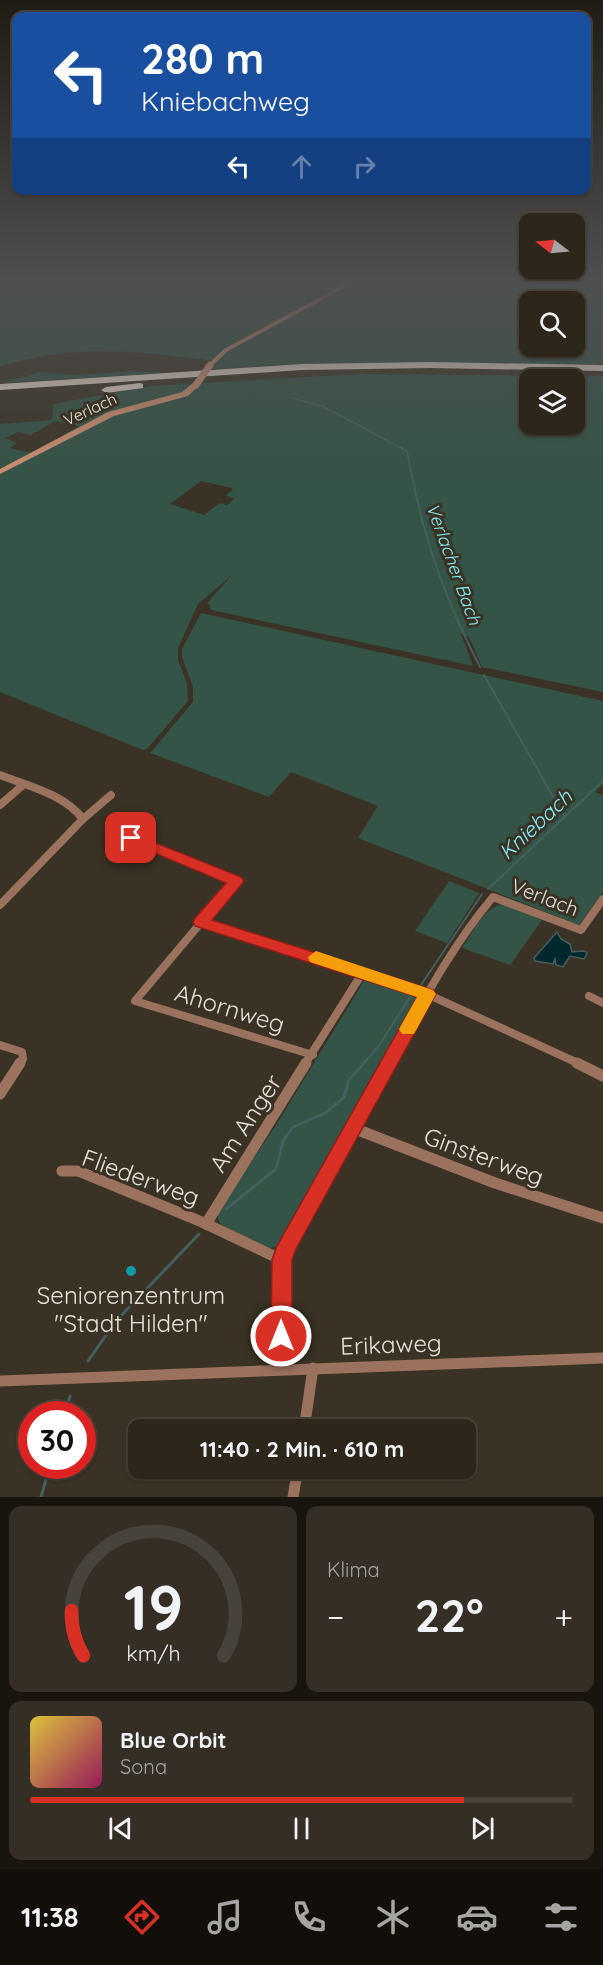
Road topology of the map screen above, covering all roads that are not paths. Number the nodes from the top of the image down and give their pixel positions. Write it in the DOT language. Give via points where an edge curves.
graph roads {
  1 [pos="226,350"];
  2 [pos="603,368"];
  3 [pos="220,372"];
  4 [pos="603,372"];
  5 [pos="191,379"];
  6 [pos="0,387"];
  7 [pos="106,390"];
  8 [pos="0,393"];
  9 [pos="0,472"];
  10 [pos="0,775"];
  11 [pos="23,785"];
  12 [pos="111,795"];
  13 [pos="0,805"];
  14 [pos="83,819"];
  15 [pos="131,838"];
  16 [pos="603,898"];
  17 [pos="0,905"];
  18 [pos="201,922"];
  19 [pos="363,972"];
  20 [pos="427,994"];
  21 [pos="589,996"];
  22 [pos="603,1004"];
  23 [pos="0,1045"];
  24 [pos="313,1055"];
  25 [pos="603,1076"];
  26 [pos="0,1094"];
  27 [pos="353,1128"];
  28 [pos="62,1171"];
  29 [pos="603,1218"];
  30 [pos="206,1224"];
  31 [pos="282,1260"];
  32 [pos="603,1358"];
  33 [pos="313,1368"];
  34 [pos="281,1369"];
  35 [pos="0,1381"];
  36 [pos="306,1419"];
  37 [pos="296,1479"];
  38 [pos="293,1497"];
  1 -- 5 [label="street, bridge"];
  2 -- 3 [label="highway" via="383,366"];
  3 -- 5 [label="highway"];
  3 -- 6 [label="highway"];
  4 -- 5 [label="highway" via="422,371"];
  5 -- 7 [label="highway"];
  5 -- 8 [label="highway"];
  5 -- 9 [label="street, Verlach" via="184,394 111,414"];
  10 -- 11 [label="street"];
  11 -- 13 [label="street"];
  11 -- 14 [label="street" via="53,796 79,812"];
  12 -- 14 [label="street"];
  14 -- 17 [label="street"];
  15 -- 18 [label="street" via="236,881"];
  16 -- 20 [label="street, Verlach" via="581,930 494,897 473,921"];
  18 -- 19 [label="street"];
  18 -- 24 [label="street, Ahornweg" via="135,1001"];
  19 -- 20 [label="street"];
  19 -- 24 [label="street, Am Anger"];
  20 -- 25 [label="street"];
  20 -- 27 [label="street"];
  21 -- 22 [label="street"];
  23 -- 26 [label="street" via="22,1052 23,1059"];
  24 -- 30 [label="street, Am Anger"];
  27 -- 29 [label="street, Ginsterweg" via="495,1183"];
  27 -- 31 [label="street"];
  28 -- 30 [label="street, Fliederweg" via="78,1171"];
  30 -- 31 [label="street"];
  31 -- 34 [label="street"];
  32 -- 33 [label="street, Erikaweg"];
  33 -- 34 [label="street, Erikaweg"];
  33 -- 36 [label="street"];
  34 -- 35 [label="street, Erikaweg"];
  37 -- 38 [label="street"];
}
